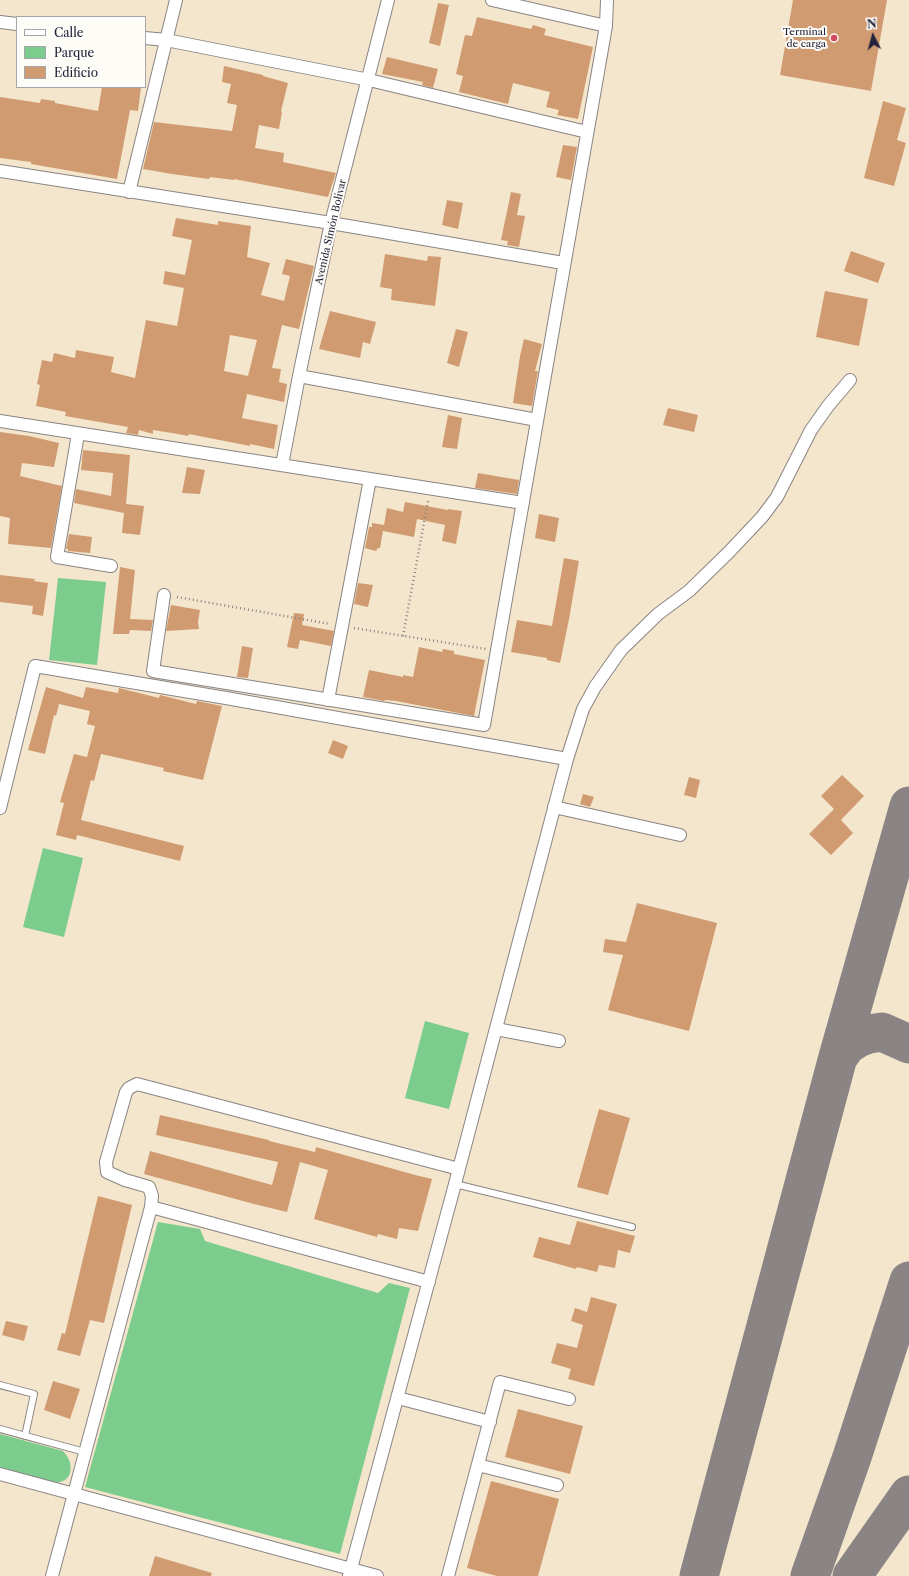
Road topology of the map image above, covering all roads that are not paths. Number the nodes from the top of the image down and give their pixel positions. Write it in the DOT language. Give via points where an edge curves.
graph roads {
  1 [pos="176,0"];
  2 [pos="388,0"];
  3 [pos="492,0"];
  4 [pos="607,0"];
  5 [pos="0,22"];
  6 [pos="16,24"];
  7 [pos="606,26"];
  8 [pos="146,38"];
  9 [pos="166,40"];
  10 [pos="369,80"];
  11 [pos="587,132"];
  12 [pos="0,171"];
  13 [pos="129,192"];
  14 [pos="331,224"];
  15 [pos="563,263"];
  16 [pos="299,376"];
  17 [pos="850,380"];
  18 [pos="537,420"];
  19 [pos="0,421"];
  20 [pos="78,434"];
  21 [pos="282,465"];
  22 [pos="370,479"];
  23 [pos="523,504"];
  24 [pos="111,566"];
  25 [pos="164,595"];
  26 [pos="328,700"];
  27 [pos="567,759"];
  28 [pos="554,807"];
  29 [pos="0,808"];
  30 [pos="680,835"];
  31 [pos="496,1029"];
  32 [pos="559,1042"];
  33 [pos="459,1169"];
  34 [pos="455,1184"];
  35 [pos="151,1207"];
  36 [pos="632,1227"];
  37 [pos="429,1282"];
  38 [pos="0,1385"];
  39 [pos="398,1398"];
  40 [pos="570,1399"];
  41 [pos="490,1422"];
  42 [pos="0,1429"];
  43 [pos="25,1436"];
  44 [pos="85,1452"];
  45 [pos="478,1464"];
  46 [pos="0,1474"];
  47 [pos="557,1485"];
  48 [pos="74,1493"];
  49 [pos="350,1573"];
  50 [pos="52,1576"];
  51 [pos="377,1576"];
  52 [pos="448,1576"];
  1 -- 9 [label="street"];
  2 -- 10 [label="street, Avenida Simón Bolívar"];
  3 -- 7 [label="street"];
  4 -- 7 [label="street"];
  5 -- 6 [label="street"];
  7 -- 11 [label="street"];
  8 -- 9 [label="street"];
  9 -- 10 [label="street"];
  9 -- 13 [label="street"];
  10 -- 11 [label="street"];
  10 -- 14 [label="street, Avenida Simón Bolívar"];
  11 -- 15 [label="street"];
  12 -- 13 [label="street"];
  13 -- 14 [label="street"];
  14 -- 15 [label="street"];
  14 -- 16 [label="street, Avenida Simón Bolívar"];
  15 -- 18 [label="street"];
  16 -- 18 [label="street"];
  16 -- 21 [label="street, Avenida Simón Bolívar"];
  17 -- 27 [label="street" via="811,430 777,497 762,517 689,591 658,614 621,650 595,687 584,708"];
  18 -- 23 [label="street"];
  19 -- 20 [label="street"];
  20 -- 21 [label="street"];
  20 -- 24 [label="street" via="57,557"];
  21 -- 22 [label="street"];
  22 -- 23 [label="street"];
  22 -- 26 [label="street"];
  23 -- 26 [label="street" via="484,725"];
  25 -- 26 [label="street" via="153,671"];
  27 -- 28 [label="street"];
  27 -- 29 [label="street" via="35,666"];
  28 -- 30 [label="street"];
  28 -- 31 [label="street"];
  31 -- 32 [label="street"];
  31 -- 33 [label="street"];
  33 -- 34 [label="street"];
  33 -- 35 [label="street" via="137,1084 126,1092 106,1162 107,1172 149,1186 152,1196"];
  34 -- 36 [label="lane"];
  34 -- 37 [label="street"];
  35 -- 37 [label="street"];
  35 -- 44 [label="street"];
  37 -- 39 [label="street"];
  38 -- 43 [label="lane" via="34,1394"];
  39 -- 41 [label="street"];
  39 -- 49 [label="street"];
  40 -- 41 [label="street" via="500,1382"];
  41 -- 45 [label="street"];
  42 -- 43 [label="lane"];
  43 -- 44 [label="lane"];
  44 -- 48 [label="street"];
  45 -- 47 [label="street"];
  45 -- 52 [label="street"];
  46 -- 48 [label="street"];
  48 -- 49 [label="street"];
  48 -- 50 [label="street"];
  49 -- 51 [label="street"];
}
